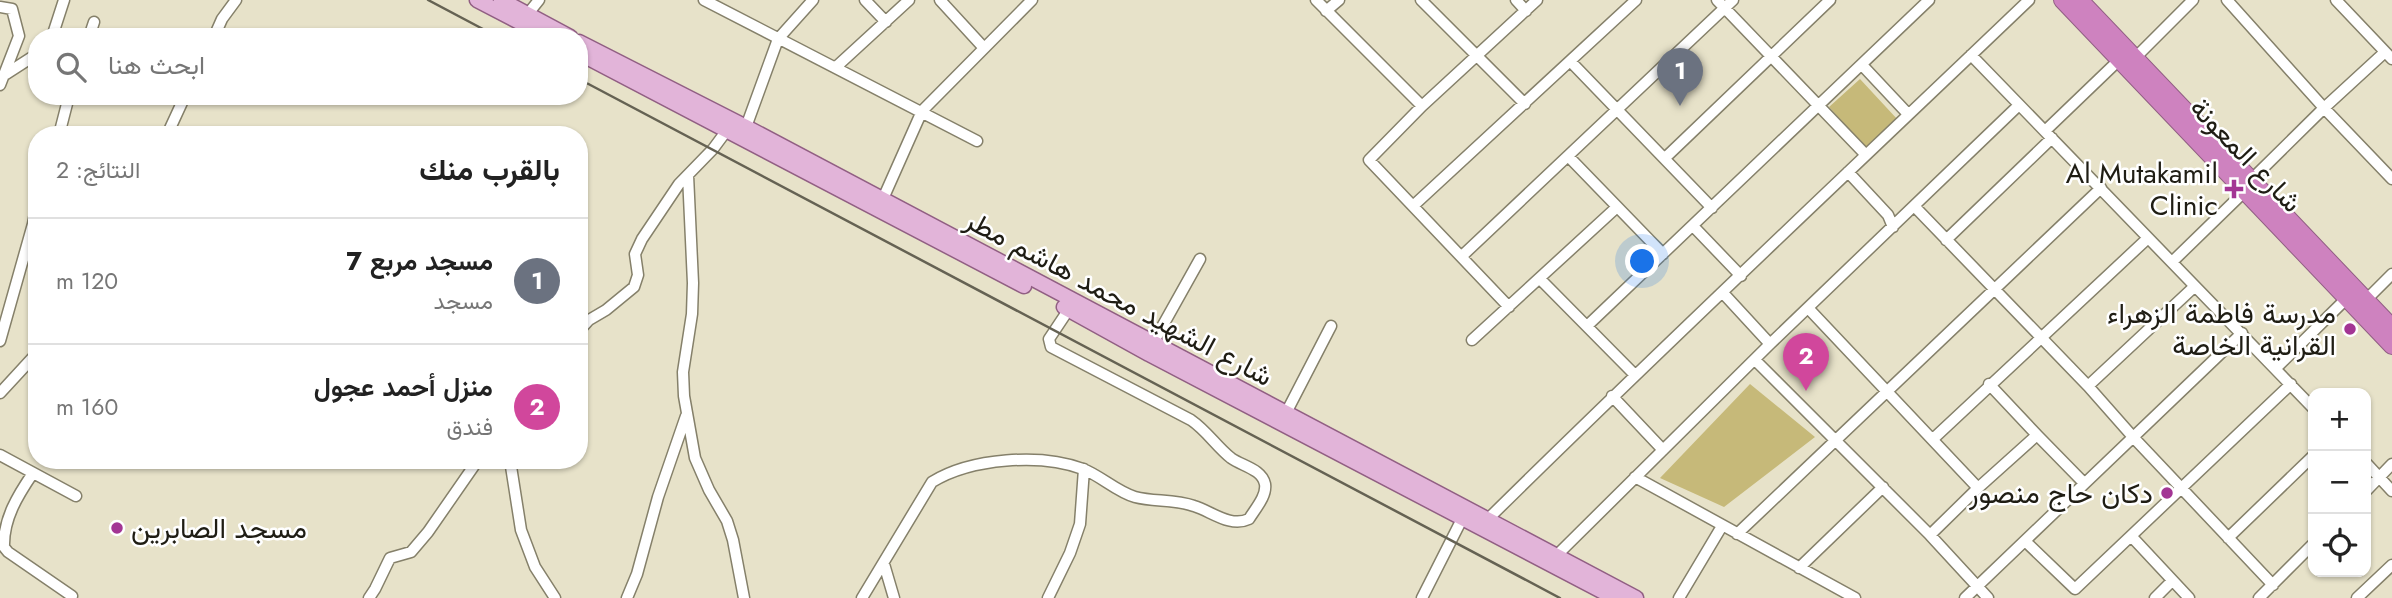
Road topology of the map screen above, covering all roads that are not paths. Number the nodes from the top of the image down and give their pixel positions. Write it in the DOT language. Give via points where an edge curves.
graph roads {
  1 [pos="64,0"];
  2 [pos="236,0"];
  3 [pos="477,0"];
  4 [pos="501,0"];
  5 [pos="539,0"];
  6 [pos="813,0"];
  7 [pos="865,0"];
  8 [pos="909,0"];
  9 [pos="940,0"];
  10 [pos="1032,0"];
  11 [pos="1316,0"];
  12 [pos="1339,0"];
  13 [pos="1422,0"];
  14 [pos="1516,0"];
  15 [pos="1537,0"];
  16 [pos="1830,0"];
  17 [pos="2029,0"];
  18 [pos="2062,0"];
  19 [pos="2080,0"];
  20 [pos="2193,0"];
  21 [pos="2227,0"];
  22 [pos="2336,0"];
  23 [pos="2353,0"];
  24 [pos="708,1"];
  25 [pos="1925,2"];
  26 [pos="1628,3"];
  27 [pos="1725,3"];
  28 [pos="0,7"];
  29 [pos="1526,10"];
  30 [pos="1326,11"];
  31 [pos="2347,12"];
  32 [pos="527,15"];
  33 [pos="94,22"];
  34 [pos="886,22"];
  35 [pos="55,28"];
  36 [pos="92,28"];
  37 [pos="218,28"];
  38 [pos="531,28"];
  39 [pos="552,28"];
  40 [pos="778,39"];
  41 [pos="588,46"];
  42 [pos="984,48"];
  43 [pos="1478,55"];
  44 [pos="1772,55"];
  45 [pos="1972,55"];
  46 [pos="2388,55"];
  47 [pos="588,57"];
  48 [pos="2127,59"];
  49 [pos="28,60"];
  50 [pos="1571,62"];
  51 [pos="1862,65"];
  52 [pos="836,67"];
  53 [pos="6,74"];
  54 [pos="0,85"];
  55 [pos="1525,104"];
  56 [pos="67,105"];
  57 [pos="181,105"];
  58 [pos="2019,105"];
  59 [pos="1422,106"];
  60 [pos="1819,106"];
  61 [pos="2324,108"];
  62 [pos="1618,110"];
  63 [pos="922,111"];
  64 [pos="1908,114"];
  65 [pos="61,126"];
  66 [pos="171,126"];
  67 [pos="735,126"];
  68 [pos="2048,134"];
  69 [pos="977,141"];
  70 [pos="1866,155"];
  71 [pos="1568,156"];
  72 [pos="1665,158"];
  73 [pos="1849,172"];
  74 [pos="688,175"];
  75 [pos="2392,179"];
  76 [pos="2248,186"];
  77 [pos="2101,188"];
  78 [pos="882,201"];
  79 [pos="1413,206"];
  80 [pos="1617,207"];
  81 [pos="1915,207"];
  82 [pos="1712,208"];
  83 [pos="1693,226"];
  84 [pos="1892,227"];
  85 [pos="2148,238"];
  86 [pos="1946,240"];
  87 [pos="28,244"];
  88 [pos="1663,254"];
  89 [pos="1462,256"];
  90 [pos="1200,259"];
  91 [pos="2172,262"];
  92 [pos="2392,274"];
  93 [pos="1741,276"];
  94 [pos="1540,279"];
  95 [pos="2194,287"];
  96 [pos="1993,290"];
  97 [pos="1723,293"];
  98 [pos="2347,298"];
  99 [pos="2366,300"];
  100 [pos="1509,307"];
  101 [pos="1808,308"];
  102 [pos="1069,309"];
  103 [pos="588,321"];
  104 [pos="1331,326"];
  105 [pos="1587,326"];
  106 [pos="2392,327"];
  107 [pos="2242,333"];
  108 [pos="2040,338"];
  109 [pos="1472,340"];
  110 [pos="0,341"];
  111 [pos="1153,343"];
  112 [pos="1770,344"];
  113 [pos="2392,346"];
  114 [pos="1755,360"];
  115 [pos="28,363"];
  116 [pos="2276,369"];
  117 [pos="1634,374"];
  118 [pos="1989,384"];
  119 [pos="2291,384"];
  120 [pos="2088,386"];
  121 [pos="1886,390"];
  122 [pos="0,393"];
  123 [pos="1612,396"];
  124 [pos="2308,403"];
  125 [pos="1286,413"];
  126 [pos="687,414"];
  127 [pos="2037,435"];
  128 [pos="2133,437"];
  129 [pos="1835,439"];
  130 [pos="1933,439"];
  131 [pos="1663,450"];
  132 [pos="0,455"];
  133 [pos="2308,461"];
  134 [pos="2392,464"];
  135 [pos="2371,468"];
  136 [pos="472,469"];
  137 [pos="511,469"];
  138 [pos="1084,469"];
  139 [pos="33,472"];
  140 [pos="1635,477"];
  141 [pos="2379,477"];
  142 [pos="2084,483"];
  143 [pos="2371,486"];
  144 [pos="1883,487"];
  145 [pos="1979,488"];
  146 [pos="2182,490"];
  147 [pos="2392,491"];
  148 [pos="76,496"];
  149 [pos="1462,519"];
  150 [pos="1487,520"];
  151 [pos="1722,526"];
  152 [pos="1737,534"];
  153 [pos="1930,534"];
  154 [pos="2132,537"];
  155 [pos="2228,538"];
  156 [pos="2025,541"];
  157 [pos="2308,549"];
  158 [pos="1557,555"];
  159 [pos="884,564"];
  160 [pos="2392,565"];
  161 [pos="1799,568"];
  162 [pos="2172,582"];
  163 [pos="2273,585"];
  164 [pos="1977,586"];
  165 [pos="2079,594"];
  166 [pos="72,596"];
  167 [pos="896,596"];
  168 [pos="1852,597"];
  169 [pos="369,598"];
  170 [pos="555,598"];
  171 [pos="627,598"];
  172 [pos="744,598"];
  173 [pos="862,598"];
  174 [pos="1048,598"];
  175 [pos="1422,598"];
  176 [pos="1615,598"];
  177 [pos="1636,598"];
  178 [pos="1679,598"];
  179 [pos="1965,598"];
  180 [pos="1988,598"];
  181 [pos="2155,598"];
  182 [pos="2189,598"];
  183 [pos="2259,598"];
  184 [pos="2357,598"];
  1 -- 35 [label="street"];
  2 -- 37 [label="street"];
  3 -- 38 [label="main road"];
  4 -- 32 [label="main road"];
  5 -- 32 [label="street"];
  6 -- 40 [label="street"];
  7 -- 34 [label="street"];
  8 -- 34 [label="street"];
  9 -- 42 [label="street"];
  10 -- 42 [label="street"];
  11 -- 30 [label="street"];
  12 -- 30 [label="street"];
  13 -- 43 [label="street"];
  14 -- 29 [label="street"];
  15 -- 29 [label="street"];
  16 -- 44 [label="street"];
  17 -- 45 [label="street"];
  18 -- 48 [label="highway, شارع المعونة"];
  19 -- 48 [label="highway, شارع المعونة"];
  20 -- 48 [label="street"];
  21 -- 61 [label="street"];
  22 -- 31 [label="street"];
  23 -- 31 [label="street"];
  24 -- 40 [label="street"];
  25 -- 51 [label="street"];
  26 -- 50 [label="street"];
  27 -- 44 [label="street"];
  27 -- 62 [label="street"];
  28 -- 53 [label="street" via="12,9 19,36"];
  29 -- 43 [label="street"];
  30 -- 59 [label="street"];
  31 -- 46 [label="street"];
  32 -- 39 [label="main road"];
  33 -- 36 [label="street"];
  34 -- 52 [label="street"];
  40 -- 52 [label="street"];
  40 -- 67 [label="street"];
  41 -- 67 [label="main road, شارع الشهيد محمد هاشم مطر"];
  42 -- 63 [label="street"];
  43 -- 55 [label="street"];
  43 -- 59 [label="street"];
  44 -- 60 [label="street"];
  44 -- 72 [label="street"];
  45 -- 58 [label="street"];
  45 -- 64 [label="street"];
  46 -- 61 [label="street"];
  47 -- 67 [label="main road, شارع الشهيد محمد هاشم مطر"];
  48 -- 68 [label="street"];
  48 -- 76 [label="highway, شارع المعونة"];
  49 -- 53 [label="street"];
  50 -- 55 [label="street"];
  50 -- 62 [label="street"];
  51 -- 60 [label="street"];
  51 -- 64 [label="street"];
  52 -- 63 [label="street"];
  53 -- 54 [label="street"];
  55 -- 79 [label="street"];
  56 -- 65 [label="street"];
  57 -- 66 [label="street"];
  58 -- 68 [label="street"];
  58 -- 81 [label="street"];
  59 -- 79 [label="street" via="1369,160"];
  60 -- 70 [label="street"];
  60 -- 82 [label="street"];
  61 -- 75 [label="street"];
  61 -- 76 [label="street"];
  62 -- 71 [label="street"];
  62 -- 72 [label="street"];
  63 -- 69 [label="street"];
  63 -- 78 [label="street"];
  64 -- 70 [label="street"];
  67 -- 74 [label="street"];
  67 -- 78 [label="main road, شارع الشهيد محمد هاشم مطر"];
  67 -- 102 [label="main road, شارع الشهيد محمد هاشم مطر"];
  68 -- 77 [label="street"];
  68 -- 86 [label="street"];
  70 -- 73 [label="street"];
  71 -- 80 [label="street"];
  71 -- 89 [label="street"];
  72 -- 82 [label="street"];
  73 -- 84 [label="street" via="1888,215"];
  73 -- 93 [label="street"];
  74 -- 103 [label="street" via="642,239 635,254 638,275 634,287"];
  74 -- 126 [label="street" via="693,283 683,372"];
  76 -- 91 [label="street"];
  76 -- 98 [label="highway, شارع المعونة"];
  76 -- 99 [label="highway, شارع المعونة"];
  77 -- 85 [label="street"];
  77 -- 96 [label="street"];
  78 -- 111 [label="main road, شارع الشهيد محمد هاشم مطر"];
  79 -- 89 [label="street"];
  80 -- 88 [label="street"];
  80 -- 94 [label="street"];
  81 -- 84 [label="street"];
  81 -- 86 [label="street"];
  82 -- 83 [label="street"];
  83 -- 88 [label="street"];
  83 -- 93 [label="street"];
  84 -- 101 [label="street"];
  85 -- 91 [label="street"];
  85 -- 108 [label="street"];
  86 -- 96 [label="street"];
  87 -- 110 [label="street"];
  88 -- 105 [label="street"];
  89 -- 100 [label="street"];
  90 -- 111 [label="street"];
  91 -- 95 [label="street"];
  92 -- 99 [label="street"];
  93 -- 97 [label="street"];
  94 -- 100 [label="street"];
  94 -- 105 [label="street"];
  95 -- 107 [label="street"];
  95 -- 120 [label="street"];
  96 -- 108 [label="street"];
  96 -- 121 [label="street"];
  97 -- 112 [label="street"];
  97 -- 117 [label="street"];
  98 -- 113 [label="highway, شارع المعونة"];
  98 -- 116 [label="street"];
  99 -- 106 [label="highway, شارع المعونة"];
  100 -- 109 [label="street"];
  101 -- 112 [label="street"];
  101 -- 121 [label="street"];
  102 -- 138 [label="street" via="1049,339 1051,347 1191,420 1232,458 1259,474 1265,489 1249,519 1234,522 1175,500 1134,496"];
  102 -- 149 [label="main road, شارع الشهيد محمد هاشم مطر"];
  104 -- 125 [label="street"];
  105 -- 117 [label="street"];
  107 -- 116 [label="street"];
  107 -- 128 [label="street"];
  108 -- 118 [label="street"];
  108 -- 120 [label="street"];
  111 -- 125 [label="main road, شارع الشهيد محمد هاشم مطر"];
  112 -- 114 [label="street"];
  114 -- 129 [label="street"];
  114 -- 131 [label="street"];
  115 -- 122 [label="street"];
  116 -- 119 [label="street"];
  117 -- 123 [label="street"];
  118 -- 127 [label="street"];
  118 -- 130 [label="street"];
  119 -- 124 [label="street"];
  119 -- 146 [label="street"];
  120 -- 128 [label="street"];
  121 -- 129 [label="street"];
  121 -- 130 [label="street"];
  123 -- 131 [label="street"];
  123 -- 150 [label="street"];
  125 -- 150 [label="main road, شارع الشهيد محمد هاشم مطر"];
  126 -- 171 [label="street"];
  126 -- 172 [label="street" via="695,458 733,540"];
  127 -- 142 [label="street"];
  127 -- 145 [label="street"];
  128 -- 142 [label="street"];
  128 -- 146 [label="street"];
  129 -- 144 [label="street"];
  129 -- 152 [label="street"];
  130 -- 145 [label="street"];
  131 -- 140 [label="street"];
  132 -- 139 [label="street"];
  133 -- 155 [label="street"];
  134 -- 141 [label="street"];
  135 -- 141 [label="street"];
  136 -- 169 [label="street" via="411,552 390,558"];
  137 -- 170 [label="street" via="521,530"];
  138 -- 159 [label="street" via="1055,461 1021,460 941,477 924,492"];
  138 -- 174 [label="street" via="1080,524"];
  139 -- 148 [label="street"];
  139 -- 166 [label="street" via="13,503 4,547"];
  140 -- 151 [label="street"];
  140 -- 158 [label="street"];
  141 -- 143 [label="street"];
  141 -- 147 [label="street"];
  142 -- 156 [label="street"];
  144 -- 153 [label="street"];
  144 -- 161 [label="street"];
  145 -- 153 [label="street"];
  146 -- 154 [label="street"];
  146 -- 155 [label="street"];
  149 -- 175 [label="street"];
  149 -- 176 [label="main road, شارع الشهيد محمد هاشم مطر"];
  150 -- 158 [label="main road, شارع الشهيد محمد هاشم مطر"];
  151 -- 152 [label="street"];
  151 -- 178 [label="street"];
  152 -- 161 [label="street"];
  153 -- 164 [label="street"];
  154 -- 162 [label="street"];
  154 -- 165 [label="street"];
  155 -- 163 [label="street"];
  156 -- 164 [label="street"];
  156 -- 165 [label="street"];
  157 -- 163 [label="street"];
  158 -- 177 [label="main road, شارع الشهيد محمد هاشم مطر"];
  159 -- 167 [label="street"];
  159 -- 173 [label="street"];
  160 -- 184 [label="street"];
  161 -- 168 [label="street"];
  162 -- 181 [label="street"];
  162 -- 182 [label="street"];
  163 -- 183 [label="street"];
  164 -- 179 [label="street"];
  164 -- 180 [label="street"];
}
